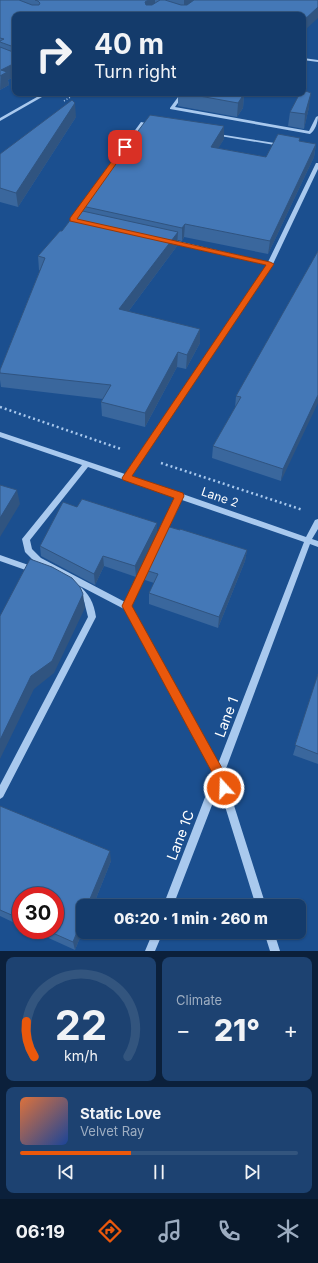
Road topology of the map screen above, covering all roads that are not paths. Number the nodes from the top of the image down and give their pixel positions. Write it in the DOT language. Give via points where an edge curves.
graph roads {
  1 [pos="306,59"];
  2 [pos="318,61"];
  3 [pos="42,96"];
  4 [pos="181,96"];
  5 [pos="318,117"];
  6 [pos="0,120"];
  7 [pos="158,126"];
  8 [pos="211,134"];
  9 [pos="288,146"];
  10 [pos="318,164"];
  11 [pos="101,181"];
  12 [pos="92,194"];
  13 [pos="80,222"];
  14 [pos="164,240"];
  15 [pos="270,264"];
  16 [pos="0,434"];
  17 [pos="87,464"];
  18 [pos="126,478"];
  19 [pos="180,496"];
  20 [pos="318,522"];
  21 [pos="308,540"];
  22 [pos="318,544"];
  23 [pos="0,558"];
  24 [pos="127,606"];
  25 [pos="219,774"];
  26 [pos="0,794"];
  27 [pos="171,899"];
  28 [pos="259,899"];
  29 [pos="155,939"];
  30 [pos="271,939"];
  31 [pos="150,951"];
  32 [pos="275,951"];
  1 -- 2 [label="street"];
  3 -- 6 [label="street"];
  4 -- 5 [label="street" via="172,108 310,133"];
  7 -- 11 [label="street" via="143,123"];
  8 -- 9 [label="street"];
  10 -- 15 [label="street"];
  12 -- 13 [label="street" via="73,220"];
  14 -- 15 [label="street"];
  15 -- 18 [label="street"];
  16 -- 17 [label="street, Lane 2"];
  17 -- 18 [label="street, Lane 2"];
  17 -- 24 [label="street" via="26,539 28,550 38,560"];
  18 -- 19 [label="street, Lane 2"];
  19 -- 21 [label="street, Lane 2"];
  19 -- 24 [label="street"];
  20 -- 21 [label="street, Lane 1"];
  21 -- 22 [label="street, Lane 2"];
  21 -- 25 [label="street, Lane 1"];
  23 -- 26 [label="street" via="70,583 82,591 90,603 92,617"];
  24 -- 25 [label="street"];
  25 -- 27 [label="street, Lane 1C"];
  25 -- 28 [label="street"];
  29 -- 31 [label="street"];
  30 -- 32 [label="street"];
}
